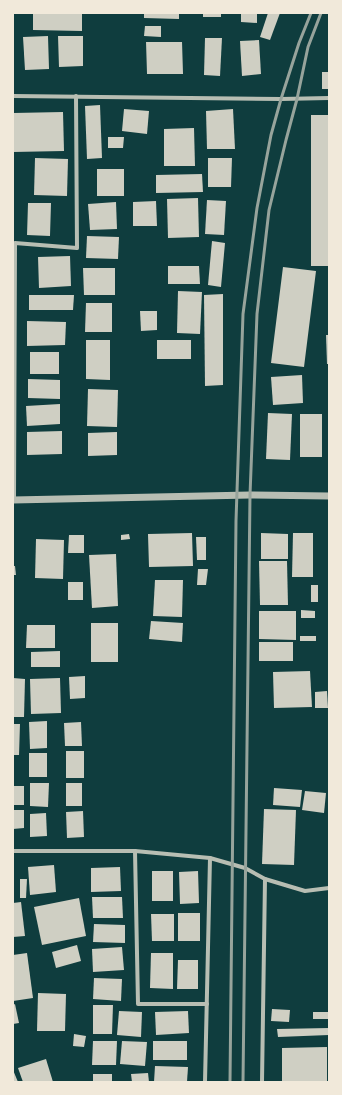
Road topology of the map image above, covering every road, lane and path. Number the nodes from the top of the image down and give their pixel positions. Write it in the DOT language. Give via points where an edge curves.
graph roads {
  1 [pos="13,96"];
  2 [pos="76,96"];
  3 [pos="329,98"];
  4 [pos="329,496"];
  5 [pos="14,500"];
  6 [pos="13,851"];
  7 [pos="135,851"];
  8 [pos="210,858"];
  9 [pos="265,879"];
  10 [pos="329,888"];
  11 [pos="207,1004"];
  12 [pos="205,1082"];
  13 [pos="262,1082"];
  1 -- 2 [label="street"];
  2 -- 3 [label="street"];
  2 -- 5 [label="street" via="77,248 15,244"];
  4 -- 5 [label="street"];
  6 -- 7 [label="street"];
  7 -- 8 [label="street"];
  7 -- 11 [label="street" via="138,1004"];
  8 -- 9 [label="street" via="245,868"];
  8 -- 11 [label="street"];
  9 -- 10 [label="street" via="305,891"];
  9 -- 13 [label="street"];
  11 -- 12 [label="street"];
}
